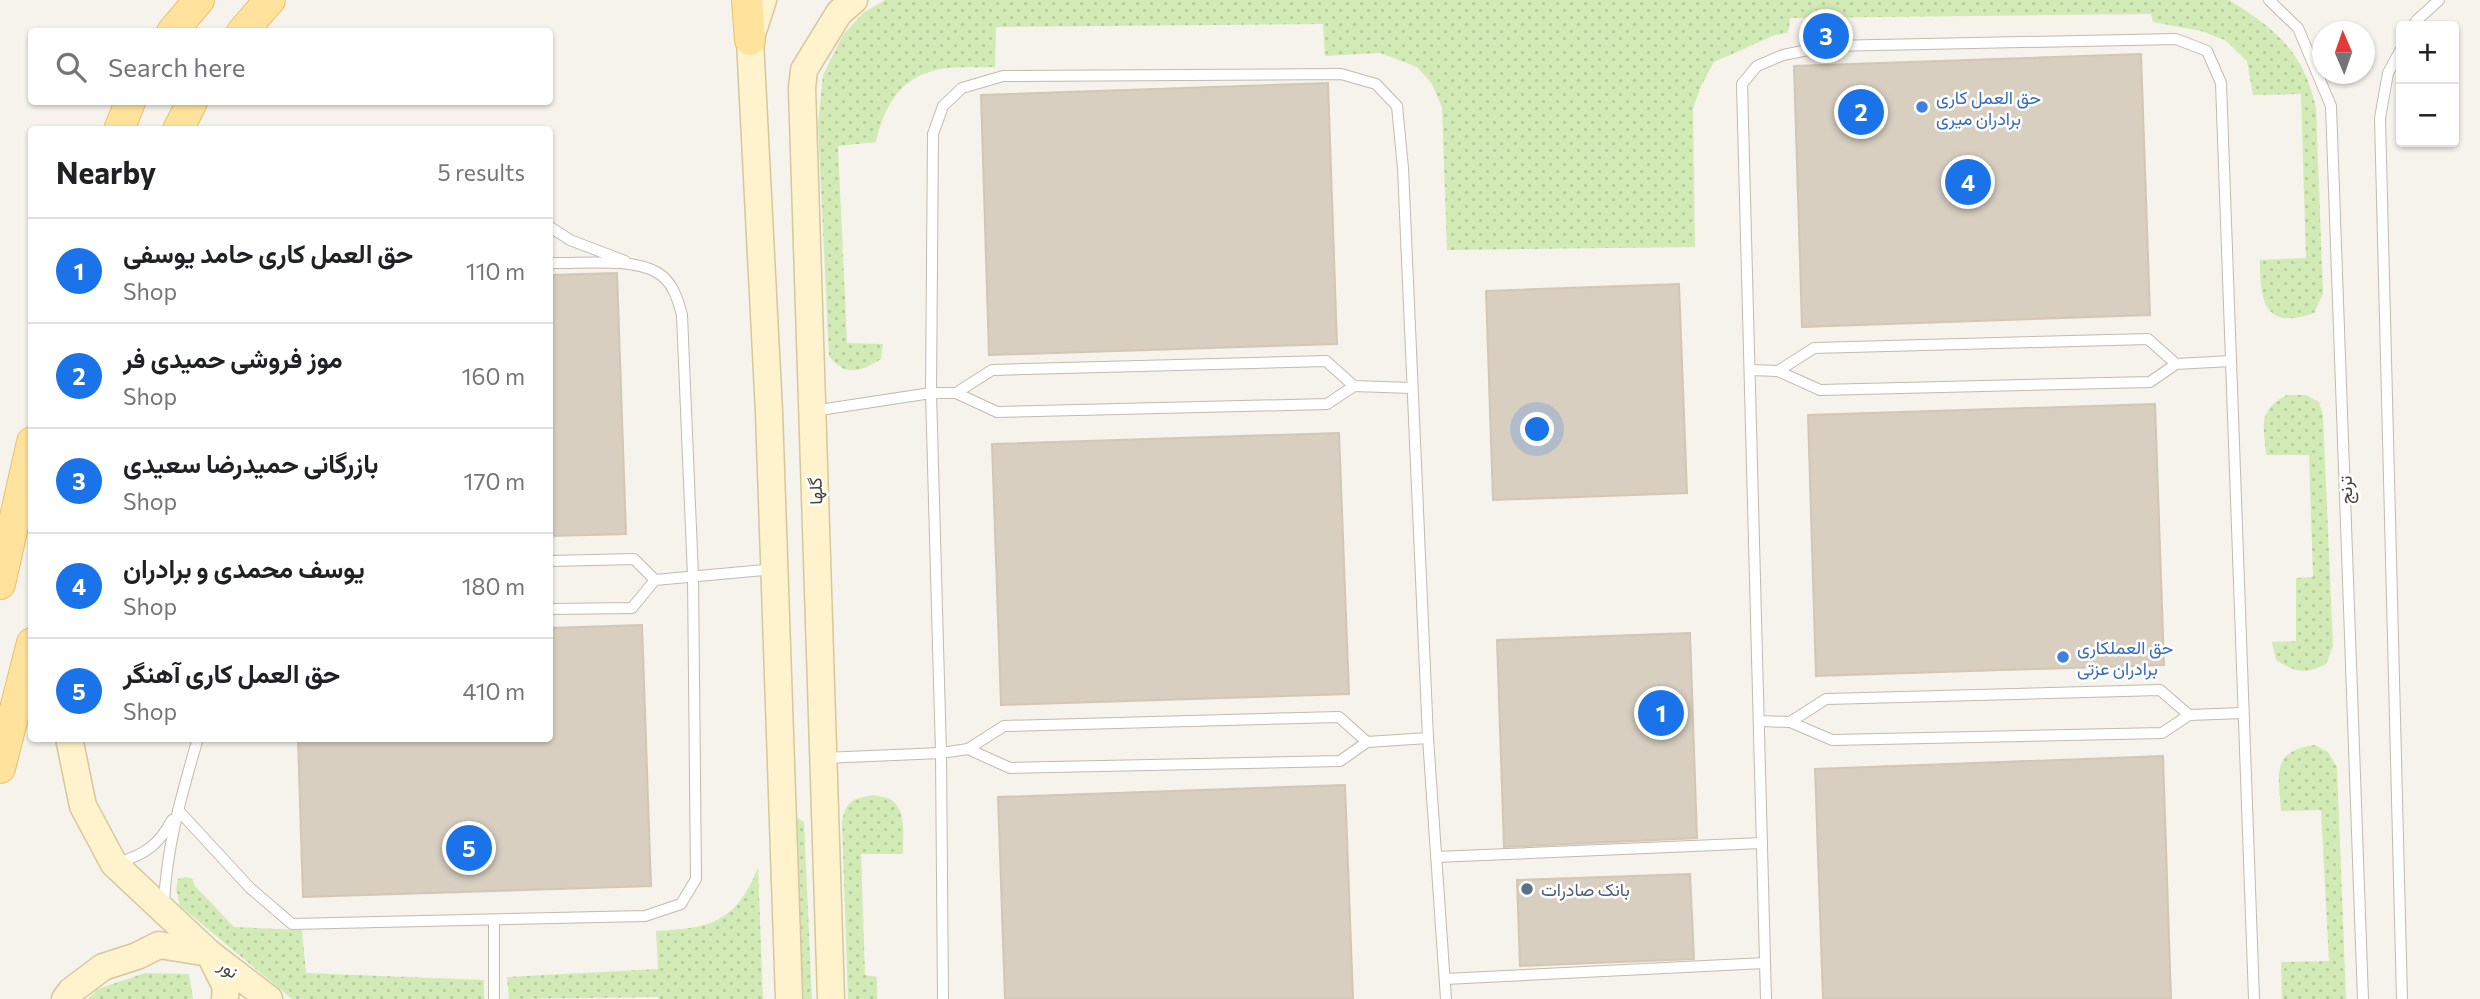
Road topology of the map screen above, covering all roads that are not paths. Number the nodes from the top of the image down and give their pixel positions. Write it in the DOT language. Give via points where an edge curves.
graph roads {
  1 [pos="199,0"];
  2 [pos="270,0"];
  3 [pos="747,0"];
  4 [pos="763,0"];
  5 [pos="854,0"];
  6 [pos="2269,0"];
  7 [pos="2439,0"];
  8 [pos="2416,21"];
  9 [pos="175,28"];
  10 [pos="246,28"];
  11 [pos="750,40"];
  12 [pos="2396,58"];
  13 [pos="129,105"];
  14 [pos="190,105"];
  15 [pos="121,126"];
  16 [pos="180,126"];
  17 [pos="553,229"];
  18 [pos="553,263"];
  19 [pos="632,264"];
  20 [pos="2231,362"];
  21 [pos="2176,364"];
  22 [pos="1750,370"];
  23 [pos="1778,371"];
  24 [pos="1354,386"];
  25 [pos="1412,388"];
  26 [pos="931,393"];
  27 [pos="956,393"];
  28 [pos="813,411"];
  29 [pos="769,412"];
  30 [pos="28,459"];
  31 [pos="4,561"];
  32 [pos="553,561"];
  33 [pos="774,569"];
  34 [pos="818,569"];
  35 [pos="693,576"];
  36 [pos="655,580"];
  37 [pos="0,584"];
  38 [pos="553,609"];
  39 [pos="28,659"];
  40 [pos="2243,713"];
  41 [pos="2189,715"];
  42 [pos="1759,722"];
  43 [pos="1790,722"];
  44 [pos="1428,738"];
  45 [pos="70,742"];
  46 [pos="197,742"];
  47 [pos="1367,742"];
  48 [pos="968,749"];
  49 [pos="941,753"];
  50 [pos="824,758"];
  51 [pos="780,759"];
  52 [pos="0,768"];
  53 [pos="178,810"];
  54 [pos="1762,843"];
  55 [pos="1436,857"];
  56 [pos="114,864"];
  57 [pos="164,909"];
  58 [pos="494,920"];
  59 [pos="200,944"];
  60 [pos="1765,963"];
  61 [pos="1445,979"];
  62 [pos="65,999"];
  63 [pos="225,999"];
  64 [pos="269,999"];
  65 [pos="494,999"];
  66 [pos="789,999"];
  67 [pos="831,999"];
  68 [pos="943,999"];
  69 [pos="1446,999"];
  70 [pos="1766,999"];
  71 [pos="2254,999"];
  72 [pos="2363,999"];
  73 [pos="2402,999"];
  1 -- 9 [label="main road"];
  2 -- 10 [label="main road"];
  3 -- 11 [label="main road"];
  4 -- 11 [label="street"];
  5 -- 28 [label="street, گلها" via="839,13 804,70 802,88"];
  6 -- 72 [label="lane, ترنج" via="2298,28 2331,106"];
  7 -- 8 [label="lane"];
  11 -- 29 [label="street"];
  12 -- 73 [label="lane" via="2388,73 2380,118"];
  13 -- 15 [label="main road"];
  14 -- 16 [label="main road"];
  17 -- 19 [label="lane"];
  18 -- 19 [label="lane"];
  19 -- 35 [label="lane" via="659,274 675,292 682,315"];
  20 -- 21 [label="lane"];
  20 -- 22 [label="lane" via="2221,83 2207,51 2176,39 1828,46 1783,55 1757,66 1742,85"];
  20 -- 40 [label="lane"];
  21 -- 23 [label="lane" via="2150,382 1819,390"];
  21 -- 23 [label="lane" via="2148,339 1814,348"];
  22 -- 23 [label="lane"];
  22 -- 42 [label="lane"];
  24 -- 25 [label="lane"];
  24 -- 27 [label="lane" via="1327,404 997,412"];
  24 -- 27 [label="lane" via="1326,361 992,370"];
  25 -- 26 [label="lane" via="1396,106 1376,84 1341,74 1003,76 962,88 943,106 933,134"];
  25 -- 44 [label="lane"];
  26 -- 27 [label="lane"];
  26 -- 28 [label="lane"];
  26 -- 49 [label="lane"];
  28 -- 29 [label="street"];
  28 -- 34 [label="street, گلها"];
  29 -- 33 [label="street"];
  30 -- 31 [label="main road"];
  31 -- 37 [label="main road"];
  32 -- 36 [label="lane" via="634,559"];
  33 -- 34 [label="street"];
  33 -- 35 [label="lane"];
  33 -- 51 [label="street"];
  34 -- 50 [label="street, گلها"];
  35 -- 36 [label="lane"];
  35 -- 58 [label="lane" via="695,879 681,904 645,916"];
  36 -- 38 [label="lane" via="632,608"];
  39 -- 52 [label="main road"];
  40 -- 41 [label="lane"];
  40 -- 71 [label="lane"];
  41 -- 43 [label="lane" via="2162,733 1832,740"];
  41 -- 43 [label="lane" via="2160,690 1826,699"];
  42 -- 43 [label="lane"];
  42 -- 54 [label="lane"];
  44 -- 47 [label="lane"];
  44 -- 55 [label="lane"];
  45 -- 56 [label="street, نور" via="83,806"];
  46 -- 53 [label="lane"];
  47 -- 48 [label="lane" via="1340,761 1010,768"];
  47 -- 48 [label="lane" via="1339,717 1004,726"];
  48 -- 49 [label="lane"];
  49 -- 50 [label="lane"];
  49 -- 68 [label="lane"];
  50 -- 51 [label="street"];
  50 -- 67 [label="street, گلها"];
  51 -- 66 [label="street"];
  53 -- 56 [label="lane" via="162,839 138,856"];
  53 -- 57 [label="lane"];
  53 -- 58 [label="lane" via="250,888 292,924"];
  54 -- 55 [label="lane"];
  54 -- 60 [label="lane"];
  55 -- 61 [label="lane"];
  56 -- 57 [label="street, نور"];
  57 -- 59 [label="street, نور"];
  58 -- 65 [label="lane"];
  59 -- 62 [label="street" via="159,945 103,967"];
  59 -- 63 [label="street" via="226,987"];
  59 -- 64 [label="street, نور"];
  60 -- 61 [label="lane"];
  60 -- 70 [label="lane"];
  61 -- 69 [label="lane"];
}
